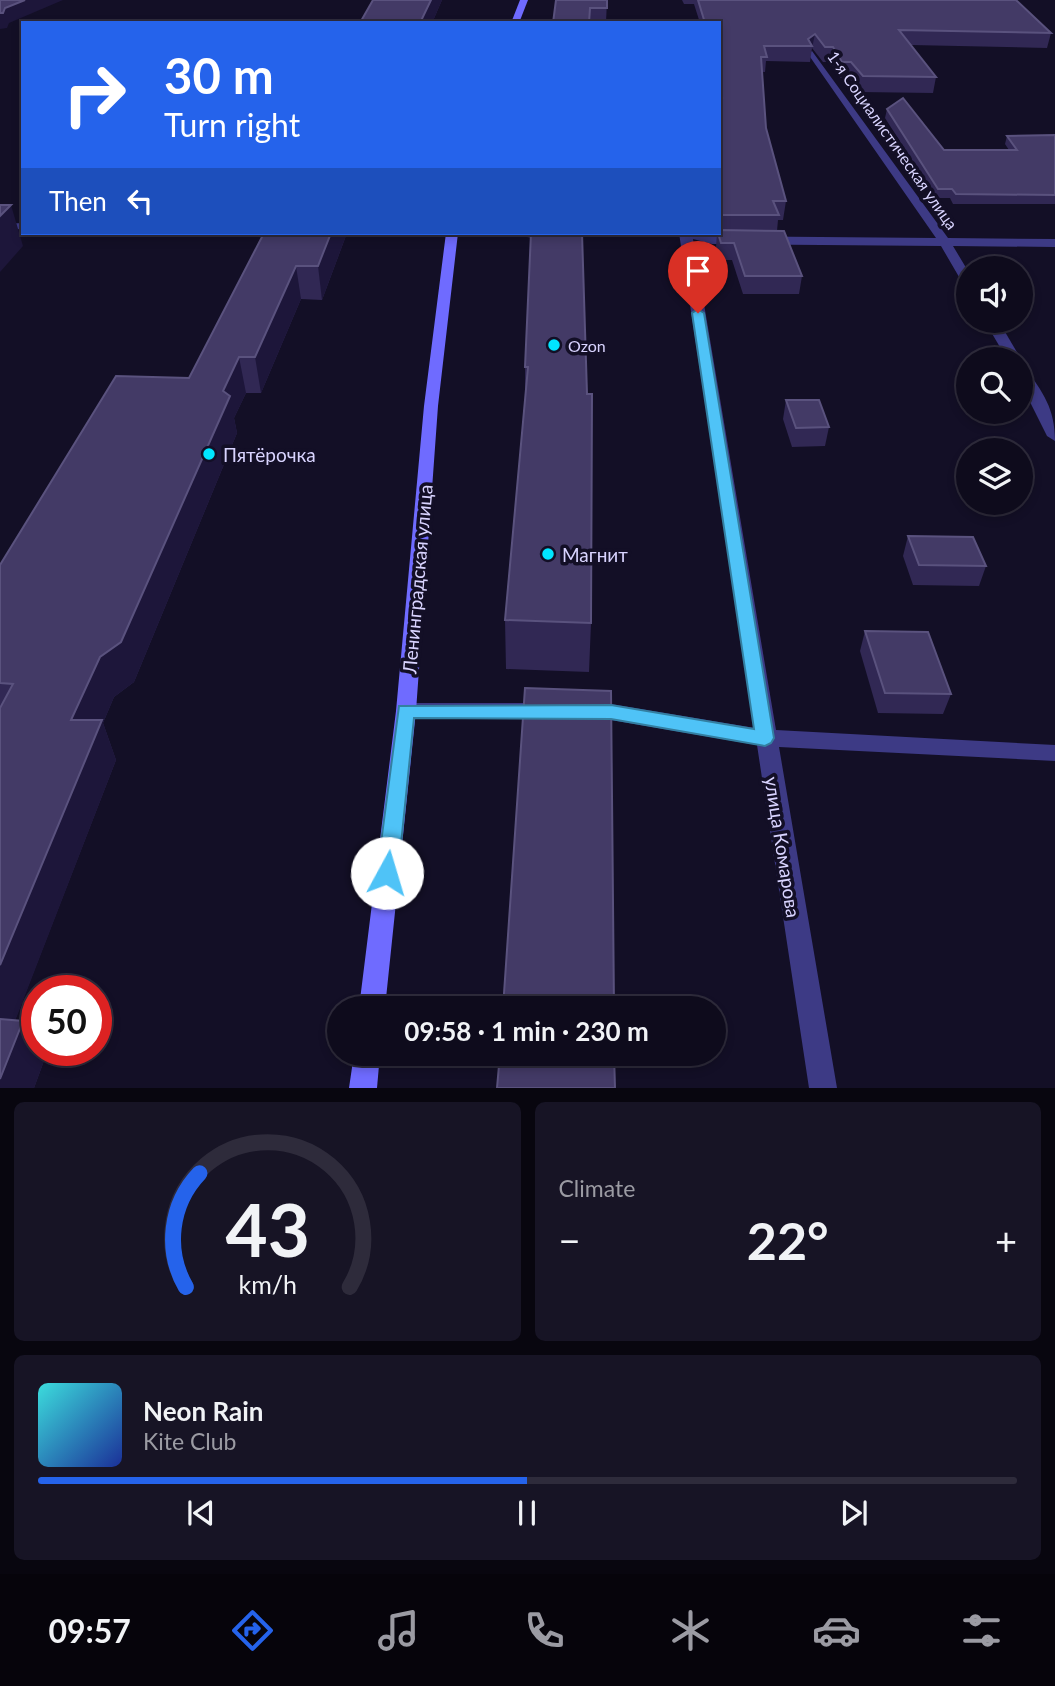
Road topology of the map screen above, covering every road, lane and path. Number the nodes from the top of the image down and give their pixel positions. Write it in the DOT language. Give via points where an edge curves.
graph roads {
  1 [pos="524,0"];
  2 [pos="516,21"];
  3 [pos="812,54"];
  4 [pos="21,226"];
  5 [pos="0,227"];
  6 [pos="452,235"];
  7 [pos="685,235"];
  8 [pos="693,235"];
  9 [pos="944,241"];
  10 [pos="1055,243"];
  11 [pos="956,262"];
  12 [pos="1033,395"];
  13 [pos="1055,436"];
  14 [pos="406,711"];
  15 [pos="765,738"];
  16 [pos="1055,754"];
  17 [pos="373,996"];
  18 [pos="366,1066"];
  19 [pos="363,1087"];
  20 [pos="822,1087"];
  1 -- 2 [label="main road"];
  3 -- 9 [label="street, 1-я Социалистическая улица"];
  4 -- 5 [label="street"];
  6 -- 14 [label="main road, Ленинградская улица" via="431,406"];
  7 -- 15 [label="street, улица Комарова"];
  8 -- 9 [label="street" via="712,240"];
  9 -- 10 [label="street"];
  9 -- 11 [label="street, 1-я Социалистическая улица"];
  12 -- 13 [label="street"];
  14 -- 15 [label="street" via="611,712"];
  14 -- 17 [label="main road, Ленинградская улица"];
  15 -- 16 [label="street"];
  15 -- 20 [label="street, улица Комарова"];
  18 -- 19 [label="main road"];
}
